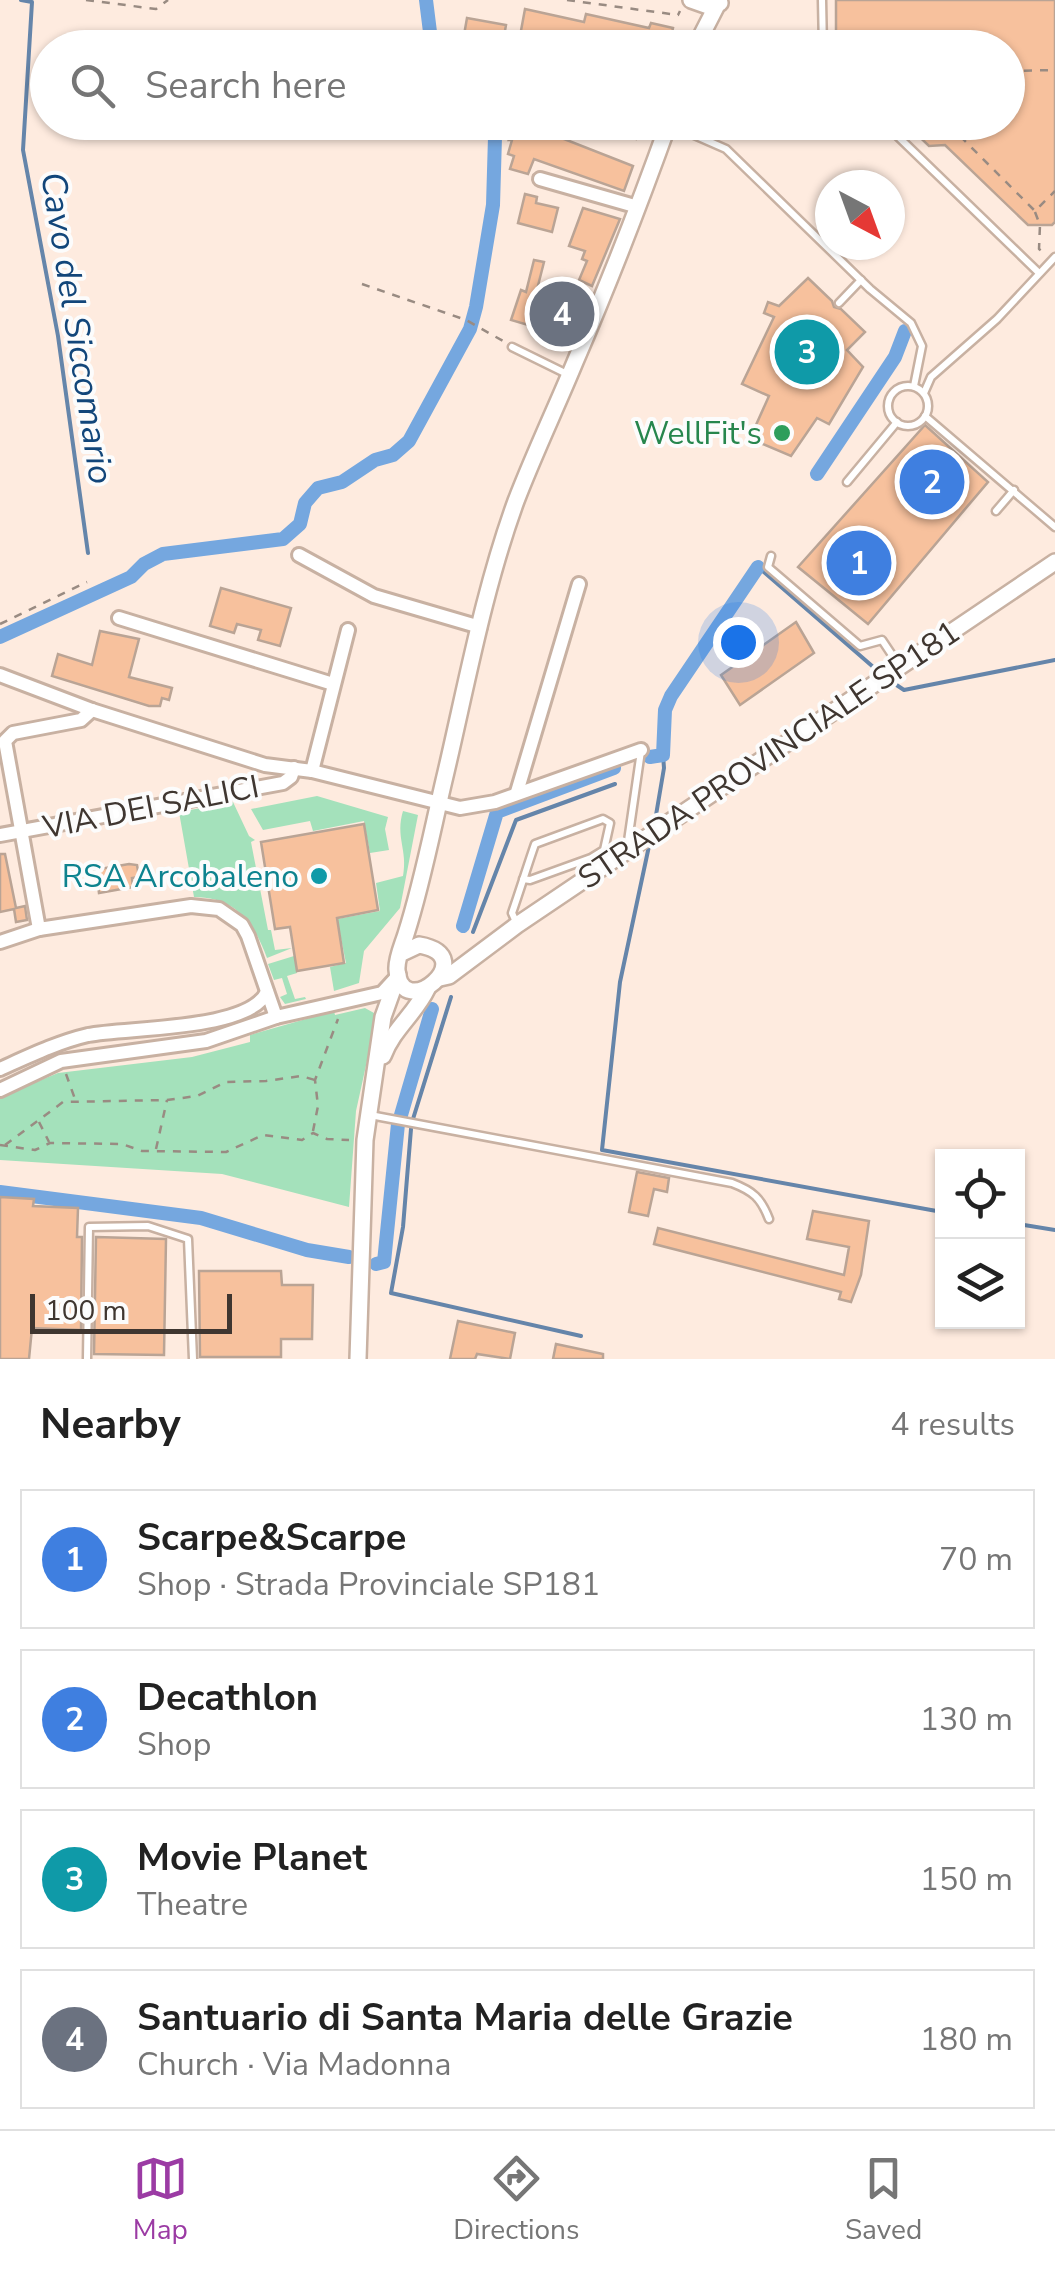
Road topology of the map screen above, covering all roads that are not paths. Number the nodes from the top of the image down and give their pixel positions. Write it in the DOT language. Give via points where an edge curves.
graph roads {
  1 [pos="822,0"];
  2 [pos="708,2"];
  3 [pos="701,30"];
  4 [pos="823,30"];
  5 [pos="663,140"];
  6 [pos="706,140"];
  7 [pos="901,140"];
  8 [pos="540,179"];
  9 [pos="638,207"];
  10 [pos="1053,259"];
  11 [pos="1039,274"];
  12 [pos="861,280"];
  13 [pos="839,303"];
  14 [pos="512,347"];
  15 [pos="570,375"];
  16 [pos="914,386"];
  17 [pos="924,393"];
  18 [pos="925,416"];
  19 [pos="897,422"];
  20 [pos="847,482"];
  21 [pos="1014,490"];
  22 [pos="996,511"];
  23 [pos="1055,527"];
  24 [pos="299,555"];
  25 [pos="771,556"];
  26 [pos="1055,562"];
  27 [pos="579,584"];
  28 [pos="120,618"];
  29 [pos="480,627"];
  30 [pos="348,630"];
  31 [pos="901,668"];
  32 [pos="0,675"];
  33 [pos="333,684"];
  34 [pos="92,710"];
  35 [pos="642,750"];
  36 [pos="294,768"];
  37 [pos="312,771"];
  38 [pos="517,792"];
  39 [pos="438,805"];
  40 [pos="21,832"];
  41 [pos="0,835"];
  42 [pos="626,851"];
  43 [pos="523,879"];
  44 [pos="416,902"];
  45 [pos="517,925"];
  46 [pos="39,929"];
  47 [pos="0,942"];
  48 [pos="483,948"];
  49 [pos="433,951"];
  50 [pos="402,954"];
  51 [pos="398,975"];
  52 [pos="440,978"];
  53 [pos="427,990"];
  54 [pos="267,992"];
  55 [pos="364,996"];
  56 [pos="239,1013"];
  57 [pos="384,1016"];
  58 [pos="276,1017"];
  59 [pos="256,1024"];
  60 [pos="56,1045"];
  61 [pos="61,1061"];
  62 [pos="0,1069"];
  63 [pos="372,1082"];
  64 [pos="0,1090"];
  65 [pos="369,1115"];
  66 [pos="769,1219"];
  67 [pos="87,1359"];
  68 [pos="193,1359"];
  69 [pos="358,1359"];
  1 -- 4 [label="lane"];
  2 -- 3 [label="street"];
  5 -- 9 [label="street"];
  6 -- 12 [label="lane" via="726,149"];
  7 -- 11 [label="lane"];
  8 -- 9 [label="street"];
  9 -- 15 [label="street"];
  10 -- 11 [label="lane"];
  11 -- 17 [label="lane" via="931,377"];
  12 -- 13 [label="lane"];
  12 -- 16 [label="lane" via="917,330 922,346"];
  14 -- 15 [label="lane"];
  15 -- 29 [label="street" via="516,501"];
  16 -- 17 [label="lane"];
  16 -- 19 [label="lane" via="896,390 889,400"];
  17 -- 18 [label="lane"];
  18 -- 19 [label="lane" via="916,424"];
  18 -- 21 [label="lane"];
  19 -- 20 [label="lane"];
  21 -- 22 [label="lane"];
  21 -- 23 [label="lane"];
  24 -- 29 [label="street" via="374,596"];
  25 -- 31 [label="lane" via="768,567 834,624 860,646 882,640"];
  26 -- 31 [label="street, STRADA PROVINCIALE SP181"];
  27 -- 38 [label="street"];
  28 -- 33 [label="street"];
  29 -- 39 [label="street"];
  30 -- 33 [label="street"];
  31 -- 42 [label="street, STRADA PROVINCIALE SP181"];
  32 -- 34 [label="street"];
  33 -- 37 [label="street"];
  34 -- 36 [label="street"];
  34 -- 40 [label="street" via="82,720 5,738"];
  35 -- 38 [label="street"];
  35 -- 42 [label="lane"];
  36 -- 37 [label="street"];
  36 -- 40 [label="street, VIA DEI SALICI" via="283,782"];
  37 -- 39 [label="street"];
  38 -- 39 [label="street" via="476,806"];
  39 -- 44 [label="street"];
  40 -- 41 [label="street, VIA DEI SALICI"];
  40 -- 46 [label="street"];
  42 -- 45 [label="street, STRADA PROVINCIALE SP181"];
  43 -- 43 [label="lane" via="535,844 603,818 610,823 607,845 596,855"];
  43 -- 45 [label="lane" via="512,913"];
  44 -- 49 [label="street" via="416,928"];
  44 -- 50 [label="street"];
  45 -- 48 [label="street, STRADA PROVINCIALE SP181"];
  46 -- 47 [label="street"];
  46 -- 54 [label="street" via="191,906 219,910 248,936"];
  48 -- 49 [label="street, STRADA PROVINCIALE SP181"];
  48 -- 52 [label="street, STRADA PROVINCIALE SP181"];
  49 -- 50 [label="street" via="409,948"];
  49 -- 52 [label="street"];
  50 -- 51 [label="street"];
  51 -- 53 [label="street" via="406,986"];
  51 -- 55 [label="street" via="382,993"];
  51 -- 57 [label="street"];
  52 -- 53 [label="street"];
  53 -- 63 [label="street" via="390,1038"];
  54 -- 56 [label="street"];
  54 -- 58 [label="street"];
  55 -- 57 [label="street"];
  55 -- 58 [label="street"];
  56 -- 59 [label="street"];
  56 -- 60 [label="street"];
  57 -- 63 [label="street"];
  58 -- 59 [label="street"];
  59 -- 61 [label="street" via="206,1041"];
  60 -- 61 [label="lane"];
  60 -- 62 [label="street"];
  61 -- 64 [label="street"];
  63 -- 65 [label="street"];
  65 -- 66 [label="lane" via="732,1183 762,1201"];
  65 -- 69 [label="street"];
  67 -- 68 [label="lane" via="89,1227 148,1226 188,1239"];
}
